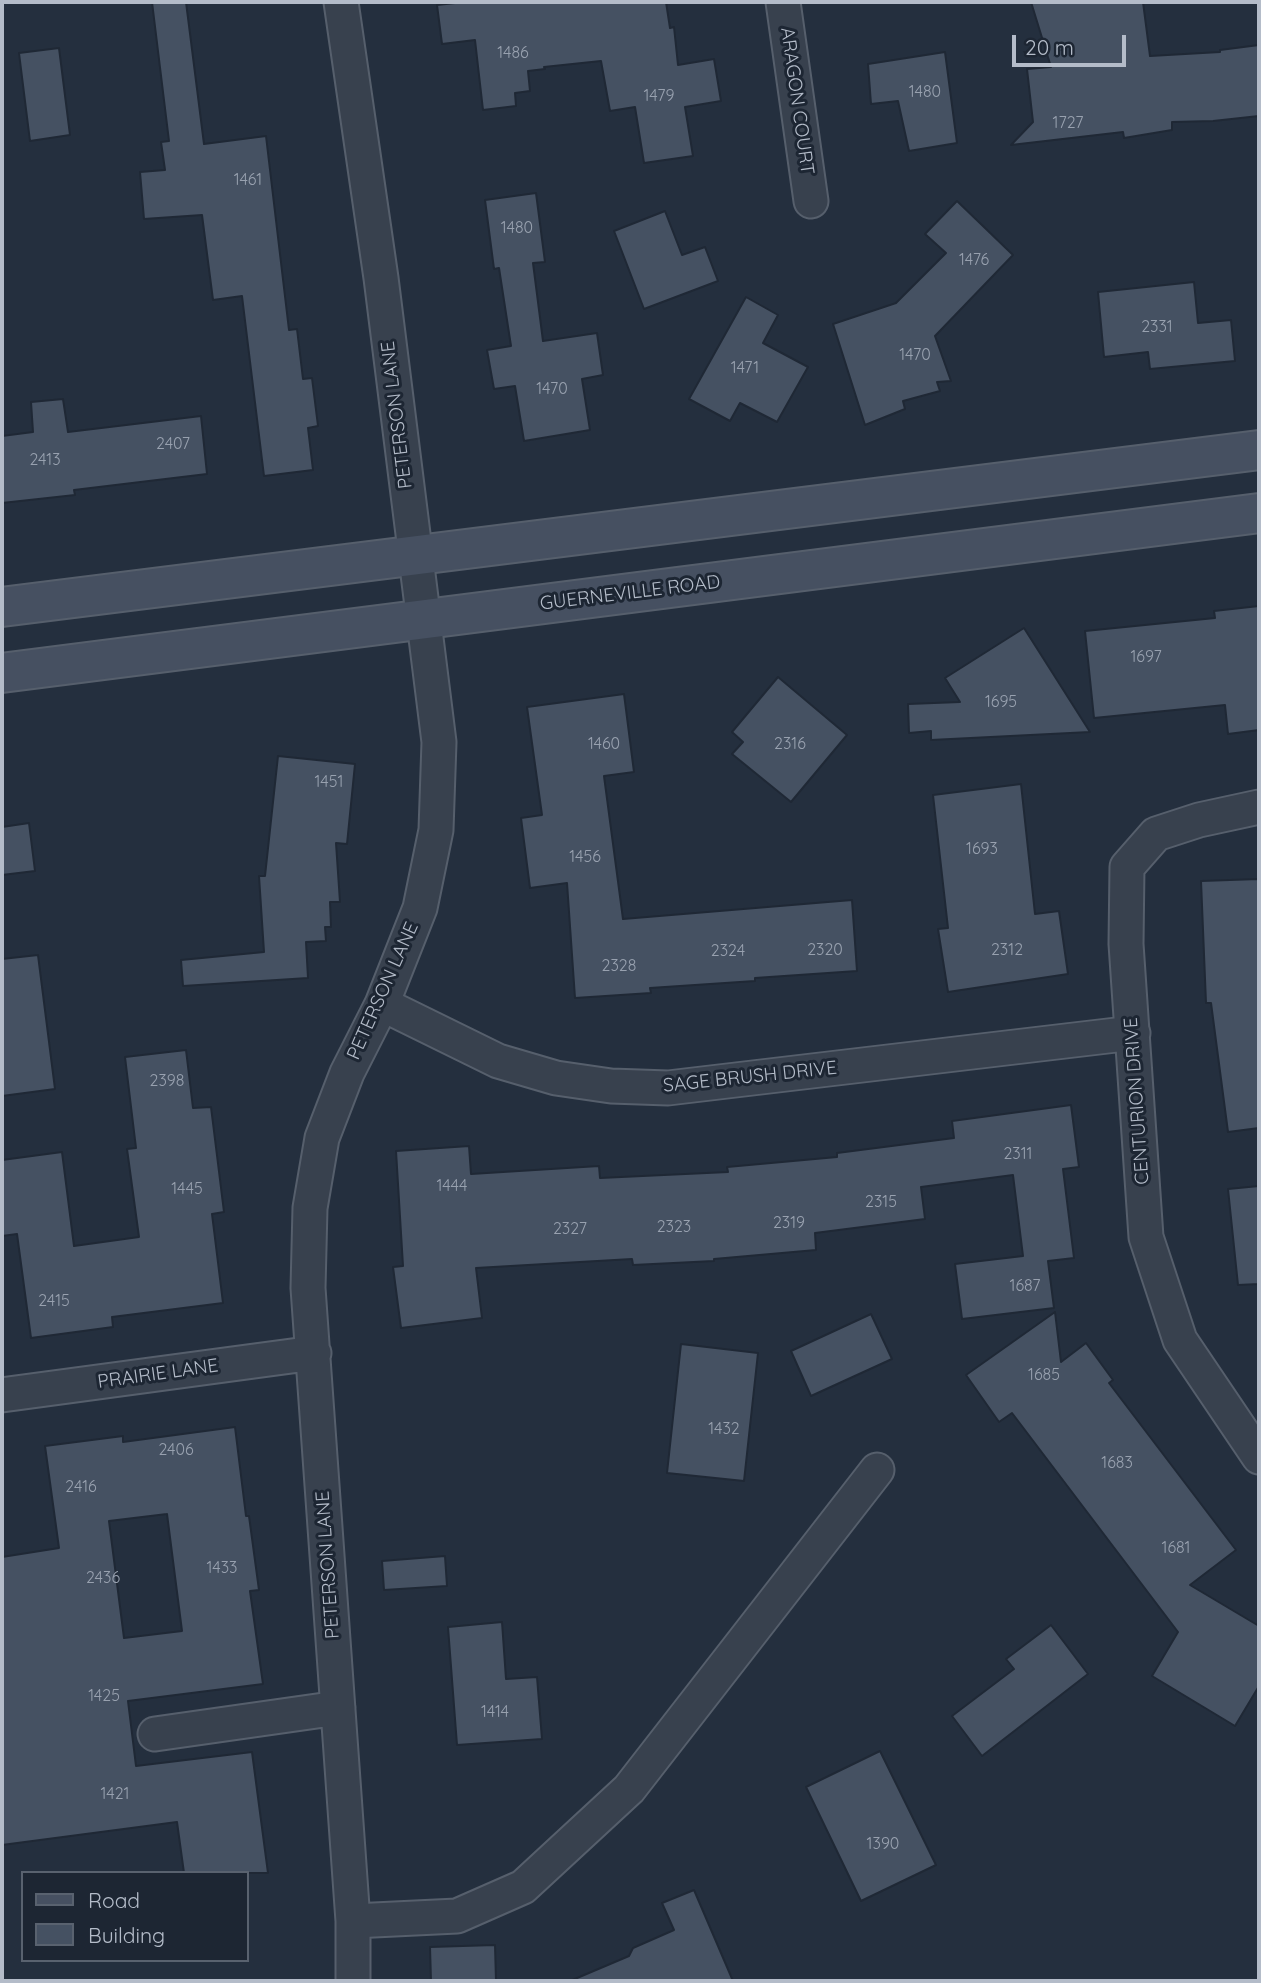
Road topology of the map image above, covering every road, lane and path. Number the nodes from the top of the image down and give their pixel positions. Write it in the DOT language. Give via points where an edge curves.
graph roads {
  1 [pos="341,2"];
  2 [pos="783,2"];
  3 [pos="811,201"];
  4 [pos="1259,450"];
  5 [pos="1259,513"];
  6 [pos="414,556"];
  7 [pos="2,607"];
  8 [pos="423,619"];
  9 [pos="2,673"];
  10 [pos="1259,807"];
  11 [pos="382,1003"];
  12 [pos="1133,1033"];
  13 [pos="314,1353"];
  14 [pos="2,1395"];
  15 [pos="1259,1457"];
  16 [pos="877,1470"];
  17 [pos="338,1709"];
  18 [pos="155,1734"];
  19 [pos="354,1921"];
  20 [pos="353,1981"];
  1 -- 6 [label="street, PETERSON LANE"];
  2 -- 3 [label="street, ARAGON COURT"];
  4 -- 6 [label="main road"];
  5 -- 8 [label="main road, GUERNEVILLE ROAD"];
  6 -- 7 [label="main road"];
  6 -- 8 [label="street, PETERSON LANE"];
  8 -- 9 [label="main road, GUERNEVILLE ROAD"];
  8 -- 11 [label="street, PETERSON LANE" via="439,742 436,830 420,908"];
  10 -- 12 [label="street, CENTURION DRIVE" via="1156,834 1126,867"];
  11 -- 12 [label="street, SAGE BRUSH DRIVE" via="498,1061 556,1079 611,1086 668,1087"];
  11 -- 13 [label="street, PETERSON LANE" via="346,1073 322,1138 310,1208 308,1288"];
  12 -- 15 [label="street, CENTURION DRIVE" via="1146,1237 1180,1340"];
  13 -- 14 [label="street, PRAIRIE LANE"];
  13 -- 17 [label="street, PETERSON LANE"];
  16 -- 19 [label="street" via="629,1789 523,1887 457,1916"];
  17 -- 18 [label="street"];
  17 -- 19 [label="street, PETERSON LANE"];
  19 -- 20 [label="street, PETERSON LANE"];
}
